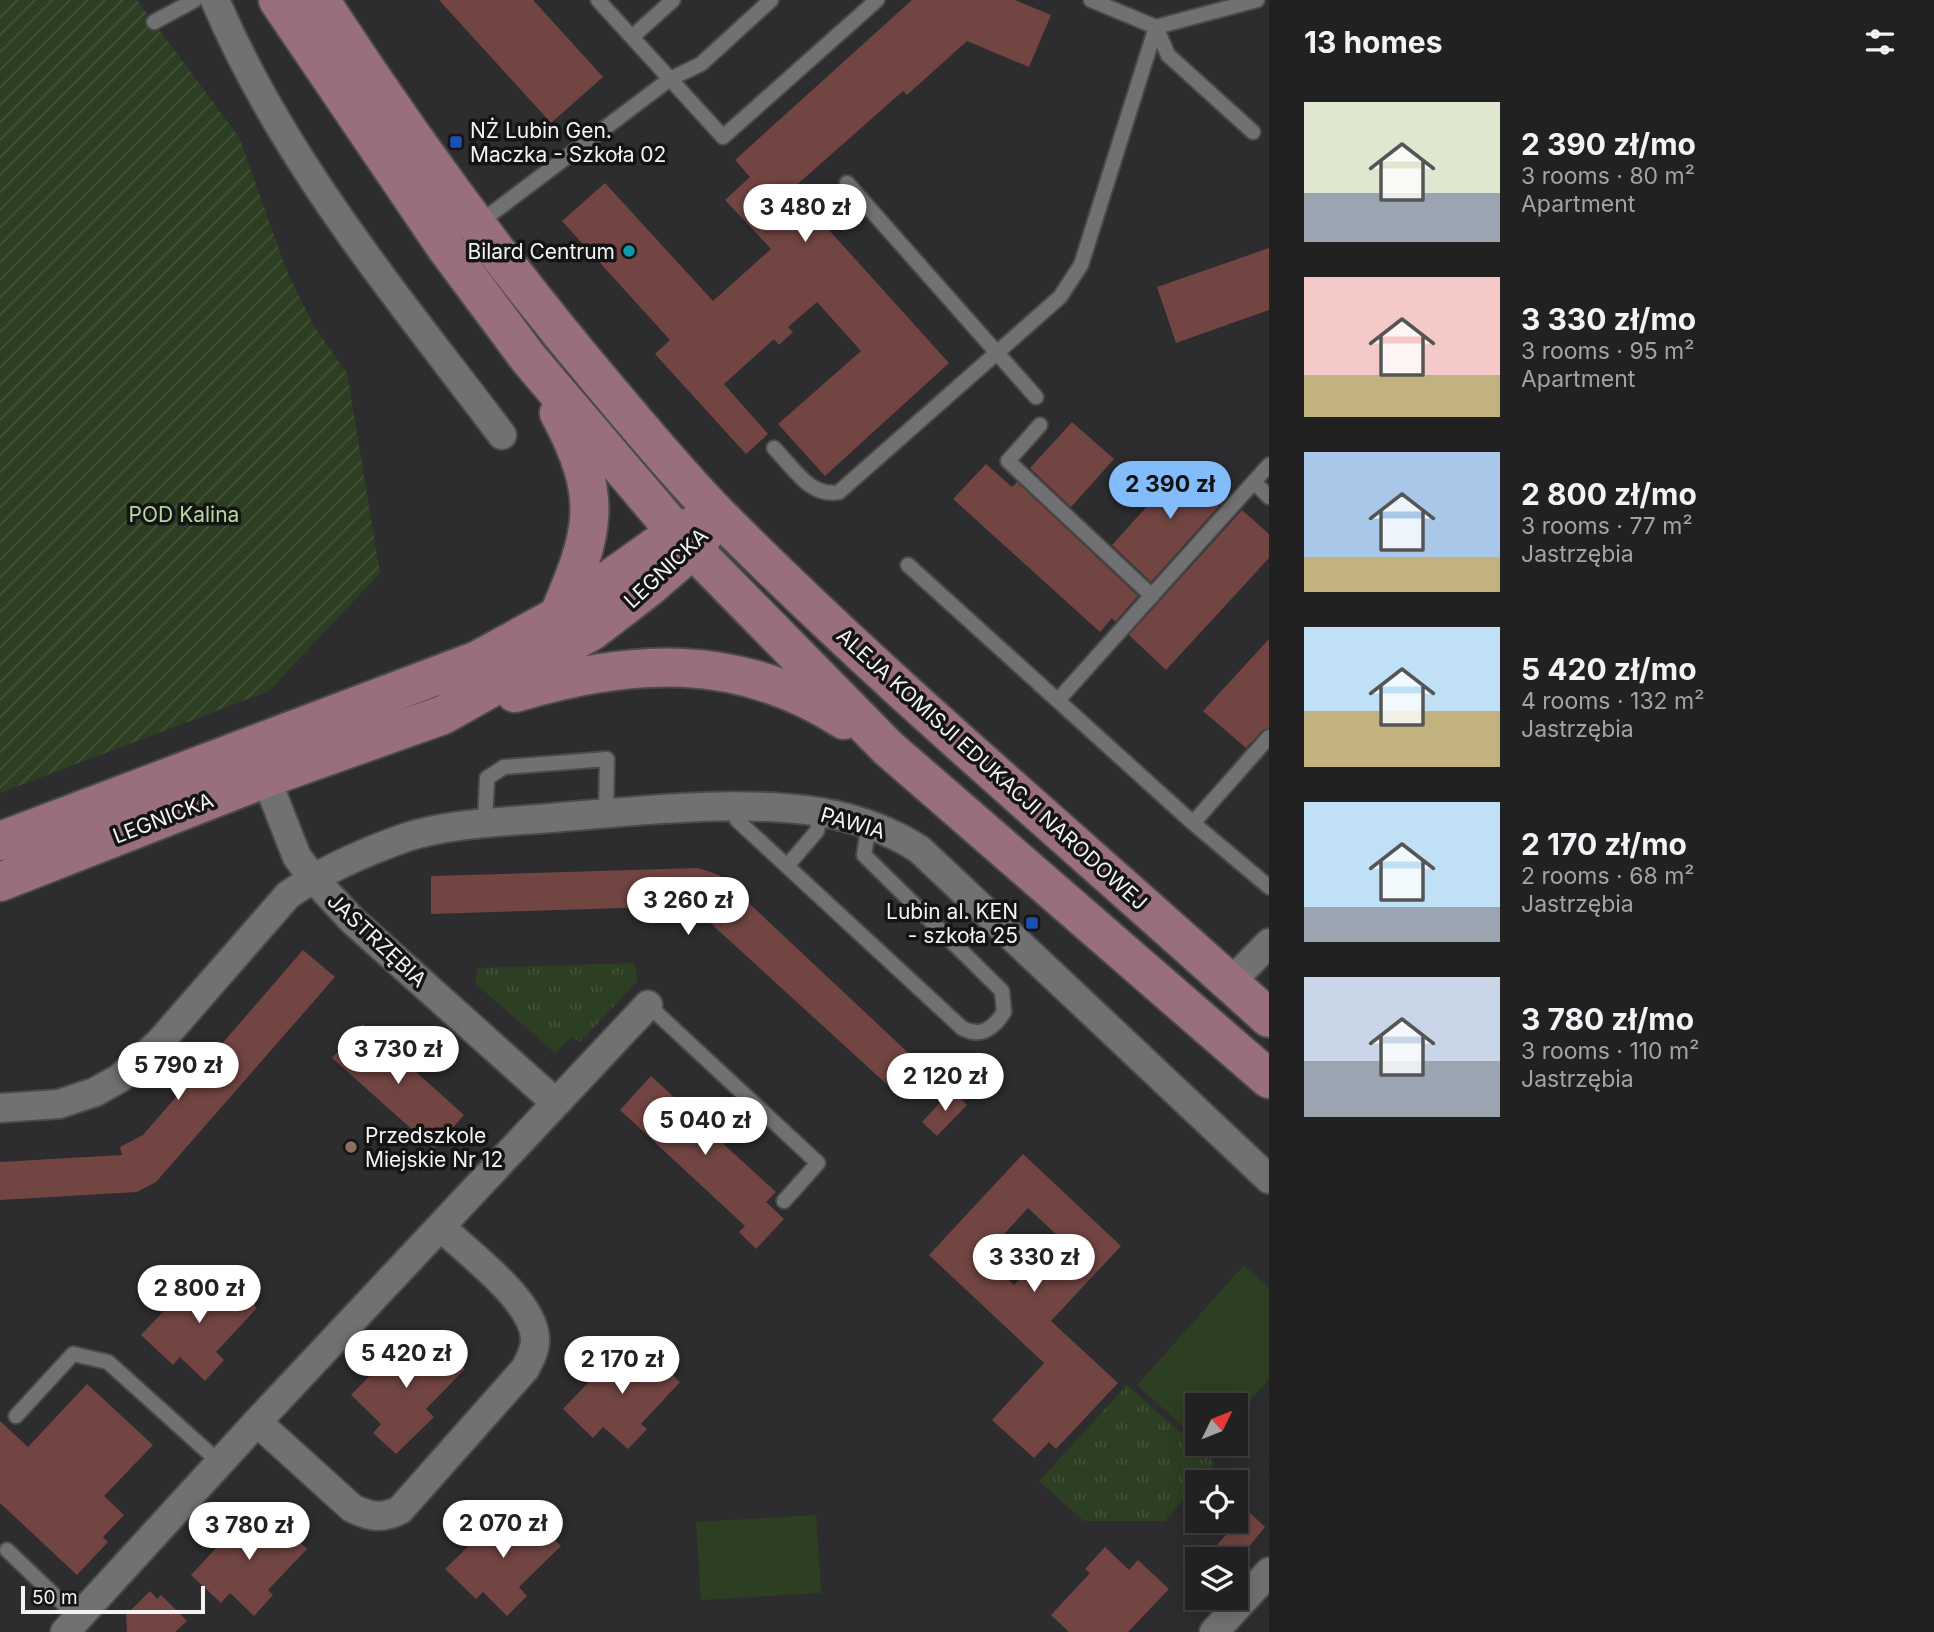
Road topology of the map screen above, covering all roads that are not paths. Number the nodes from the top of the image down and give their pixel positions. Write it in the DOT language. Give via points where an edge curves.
graph roads {
  1 [pos="195,0"];
  2 [pos="215,0"];
  3 [pos="278,0"];
  4 [pos="320,0"];
  5 [pos="598,0"];
  6 [pos="673,0"];
  7 [pos="771,0"];
  8 [pos="877,0"];
  9 [pos="1091,0"];
  10 [pos="1257,0"];
  11 [pos="154,22"];
  12 [pos="1156,27"];
  13 [pos="632,37"];
  14 [pos="670,79"];
  15 [pos="1253,132"];
  16 [pos="847,183"];
  17 [pos="475,226"];
  18 [pos="998,353"];
  19 [pos="530,359"];
  20 [pos="1036,397"];
  21 [pos="1040,425"];
  22 [pos="502,435"];
  23 [pos="774,448"];
  24 [pos="1269,465"];
  25 [pos="1254,482"];
  26 [pos="1269,497"];
  27 [pos="719,516"];
  28 [pos="684,540"];
  29 [pos="908,565"];
  30 [pos="1152,596"];
  31 [pos="558,616"];
  32 [pos="1059,699"];
  33 [pos="443,715"];
  34 [pos="1269,737"];
  35 [pos="888,748"];
  36 [pos="266,778"];
  37 [pos="733,807"];
  38 [pos="820,812"];
  39 [pos="606,813"];
  40 [pos="485,823"];
  41 [pos="1193,823"];
  42 [pos="869,824"];
  43 [pos="0,841"];
  44 [pos="787,866"];
  45 [pos="313,878"];
  46 [pos="0,882"];
  47 [pos="1269,887"];
  48 [pos="1269,943"];
  49 [pos="1230,983"];
  50 [pos="648,1005"];
  51 [pos="1269,1018"];
  52 [pos="1269,1079"];
  53 [pos="556,1103"];
  54 [pos="0,1108"];
  55 [pos="1269,1180"];
  56 [pos="784,1201"];
  57 [pos="442,1227"];
  58 [pos="16,1416"];
  59 [pos="257,1422"];
  60 [pos="219,1462"];
  61 [pos="7,1550"];
  62 [pos="1269,1572"];
  63 [pos="1220,1626"];
  64 [pos="77,1627"];
  1 -- 11 [label="lane"];
  2 -- 22 [label="street" via="237,53 319,191"];
  3 -- 19 [label="main road" via="447,248"];
  4 -- 17 [label="main road, ALEJA KOMISJI EDUKACJI NARODOWEJ" via="390,109"];
  5 -- 13 [label="lane"];
  6 -- 13 [label="lane"];
  7 -- 14 [label="lane" via="701,64"];
  8 -- 14 [label="lane" via="723,137"];
  9 -- 12 [label="lane"];
  10 -- 12 [label="lane"];
  12 -- 15 [label="lane" via="1168,55"];
  12 -- 18 [label="lane" via="1071,285"];
  13 -- 14 [label="lane"];
  14 -- 17 [label="lane"];
  16 -- 18 [label="lane"];
  17 -- 27 [label="main road, ALEJA KOMISJI EDUKACJI NARODOWEJ" via="551,322"];
  18 -- 20 [label="lane"];
  18 -- 23 [label="lane" via="839,492 826,495 815,491"];
  19 -- 28 [label="main road"];
  19 -- 31 [label="main road" via="570,434 587,479 587,542"];
  21 -- 30 [label="lane" via="1008,461"];
  24 -- 25 [label="lane"];
  25 -- 26 [label="lane"];
  25 -- 30 [label="lane"];
  27 -- 28 [label="main road, LEGNICKA"];
  27 -- 49 [label="main road, ALEJA KOMISJI EDUKACJI NARODOWEJ" via="930,717"];
  28 -- 31 [label="main road, LEGNICKA"];
  28 -- 33 [label="main road, LEGNICKA" via="648,589 592,631"];
  28 -- 35 [label="main road"];
  29 -- 32 [label="lane"];
  30 -- 32 [label="lane"];
  31 -- 43 [label="main road, LEGNICKA" via="478,660"];
  32 -- 41 [label="lane"];
  33 -- 35 [label="main road" via="571,676 661,666 726,672 788,691 827,709"];
  33 -- 36 [label="main road, LEGNICKA"];
  34 -- 41 [label="lane"];
  35 -- 52 [label="main road"];
  36 -- 45 [label="street, JASTRZĘBIA" via="297,858"];
  36 -- 46 [label="main road, LEGNICKA"];
  37 -- 38 [label="street, PAWIA"];
  37 -- 39 [label="street, PAWIA"];
  37 -- 44 [label="lane" via="737,820"];
  38 -- 42 [label="street, PAWIA"];
  38 -- 44 [label="lane" via="817,831"];
  39 -- 40 [label="street, PAWIA"];
  39 -- 40 [label="lane" via="607,759 504,766 487,778"];
  40 -- 45 [label="street, PAWIA" via="407,837"];
  41 -- 47 [label="lane"];
  42 -- 44 [label="lane" via="864,855 1002,990 1004,1012 988,1030 976,1033 962,1028"];
  42 -- 55 [label="street, PAWIA" via="919,849"];
  45 -- 53 [label="street, JASTRZĘBIA" via="352,919"];
  45 -- 54 [label="street" via="288,895 159,1043 120,1078 59,1104"];
  48 -- 49 [label="street"];
  49 -- 51 [label="main road, ALEJA KOMISJI EDUKACJI NARODOWEJ"];
  50 -- 53 [label="street"];
  50 -- 56 [label="lane" via="818,1163"];
  53 -- 57 [label="street"];
  57 -- 59 [label="street"];
  57 -- 59 [label="street" via="520,1302 531,1319 534,1351 526,1369 400,1510 377,1517 352,1508"];
  58 -- 60 [label="lane" via="73,1354 96,1359 108,1362"];
  59 -- 60 [label="street"];
  60 -- 64 [label="street"];
  61 -- 64 [label="lane"];
  62 -- 63 [label="street"];
}
